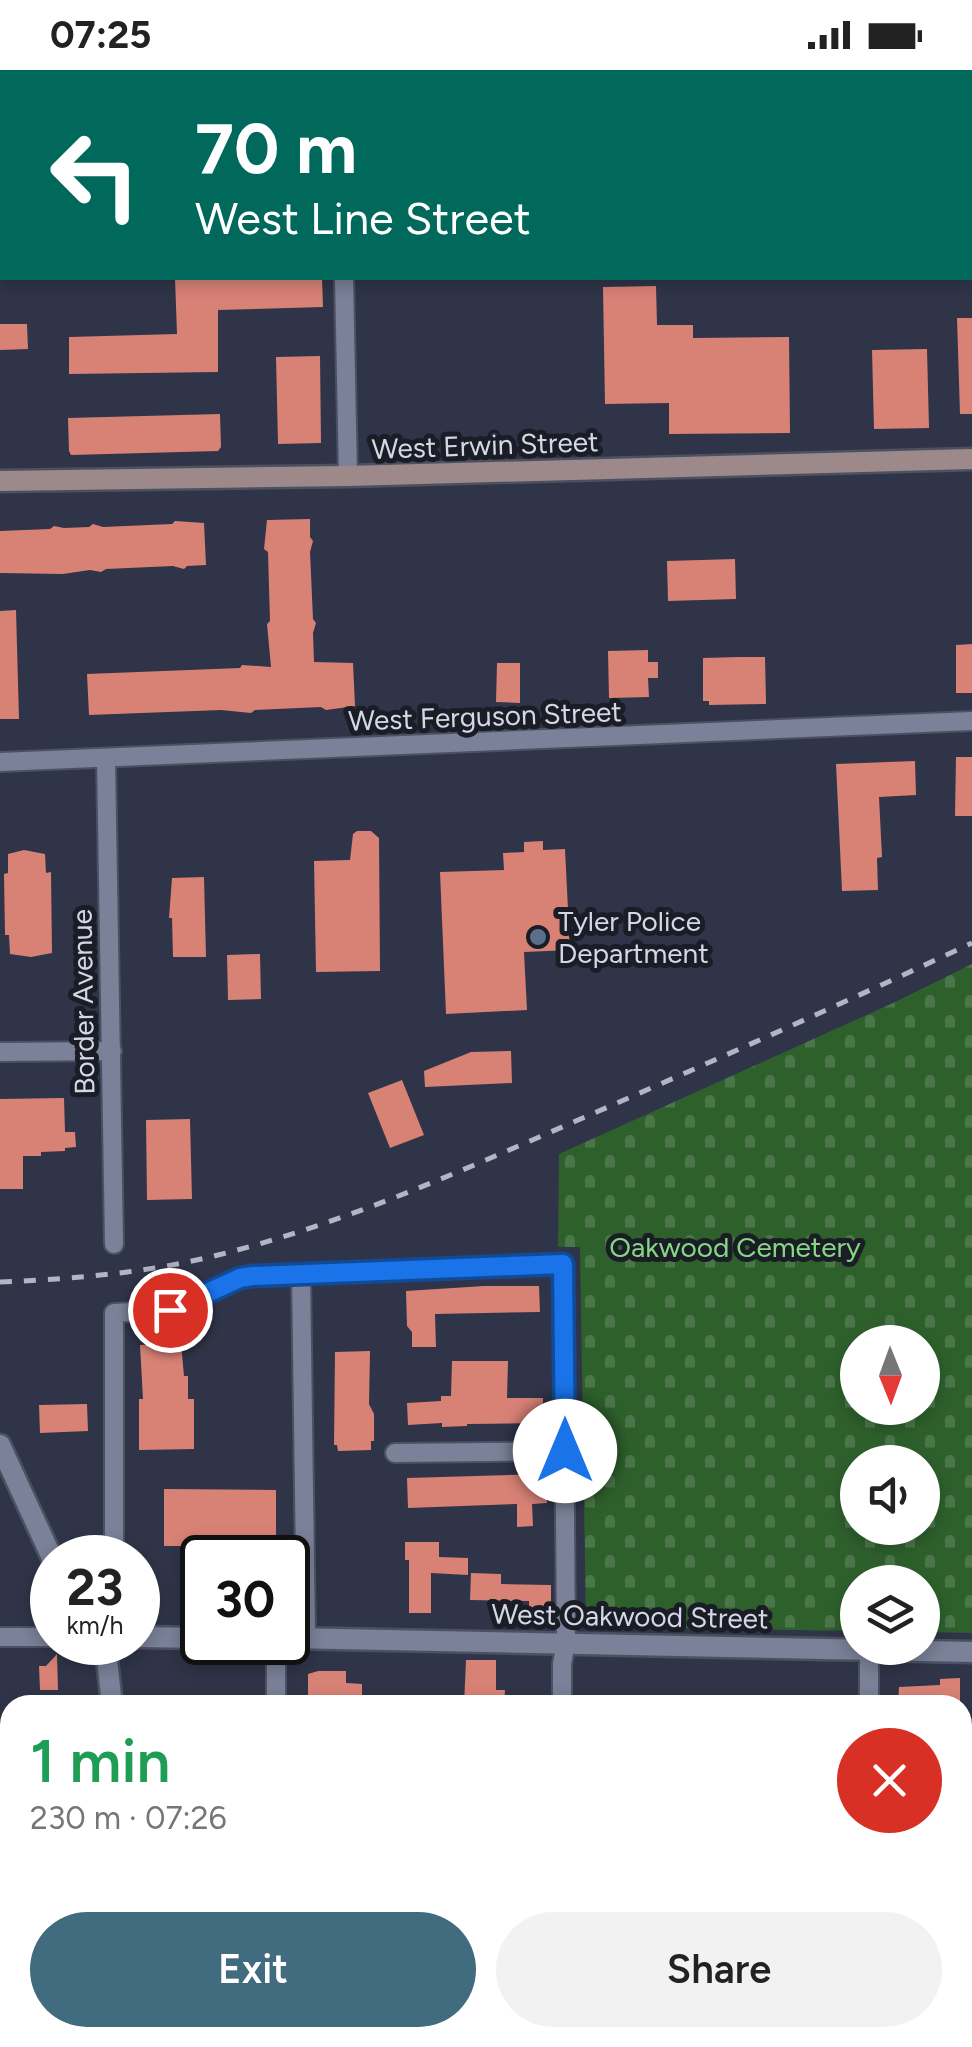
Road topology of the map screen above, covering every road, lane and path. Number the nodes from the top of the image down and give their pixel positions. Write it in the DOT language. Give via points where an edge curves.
graph roads {
  1 [pos="344,280"];
  2 [pos="972,459"];
  3 [pos="348,476"];
  4 [pos="0,481"];
  5 [pos="972,722"];
  6 [pos="106,758"];
  7 [pos="0,762"];
  8 [pos="112,1051"];
  9 [pos="0,1052"];
  10 [pos="114,1244"];
  11 [pos="301,1273"];
  12 [pos="0,1445"];
  13 [pos="565,1451"];
  14 [pos="395,1453"];
  15 [pos="41,1535"];
  16 [pos="114,1535"];
  17 [pos="298,1535"];
  18 [pos="30,1637"];
  19 [pos="0,1638"];
  20 [pos="310,1638"];
  21 [pos="566,1642"];
  22 [pos="840,1648"];
  23 [pos="940,1651"];
  24 [pos="972,1652"];
  25 [pos="108,1665"];
  26 [pos="276,1665"];
  27 [pos="869,1665"];
  28 [pos="111,1695"];
  29 [pos="276,1695"];
  30 [pos="562,1695"];
  31 [pos="869,1695"];
  1 -- 3 [label="street"];
  2 -- 3 [label="main road, West Erwin Street"];
  3 -- 4 [label="main road, West Erwin Street"];
  5 -- 6 [label="street, West Ferguson Street"];
  6 -- 7 [label="street, West Ferguson Street"];
  6 -- 8 [label="street, Border Avenue"];
  8 -- 9 [label="street"];
  8 -- 10 [label="street, Border Avenue"];
  11 -- 13 [label="street" via="563,1264"];
  11 -- 16 [label="street" via="240,1278 170,1310 114,1313"];
  11 -- 17 [label="street"];
  12 -- 15 [label="street"];
  13 -- 14 [label="street"];
  13 -- 21 [label="street"];
  18 -- 19 [label="street"];
  20 -- 21 [label="street, West Oakwood Street"];
  21 -- 22 [label="street, West Oakwood Street"];
  21 -- 30 [label="street"];
  23 -- 24 [label="street, West Oakwood Street"];
  25 -- 28 [label="street"];
  26 -- 29 [label="street"];
  27 -- 31 [label="street"];
}
